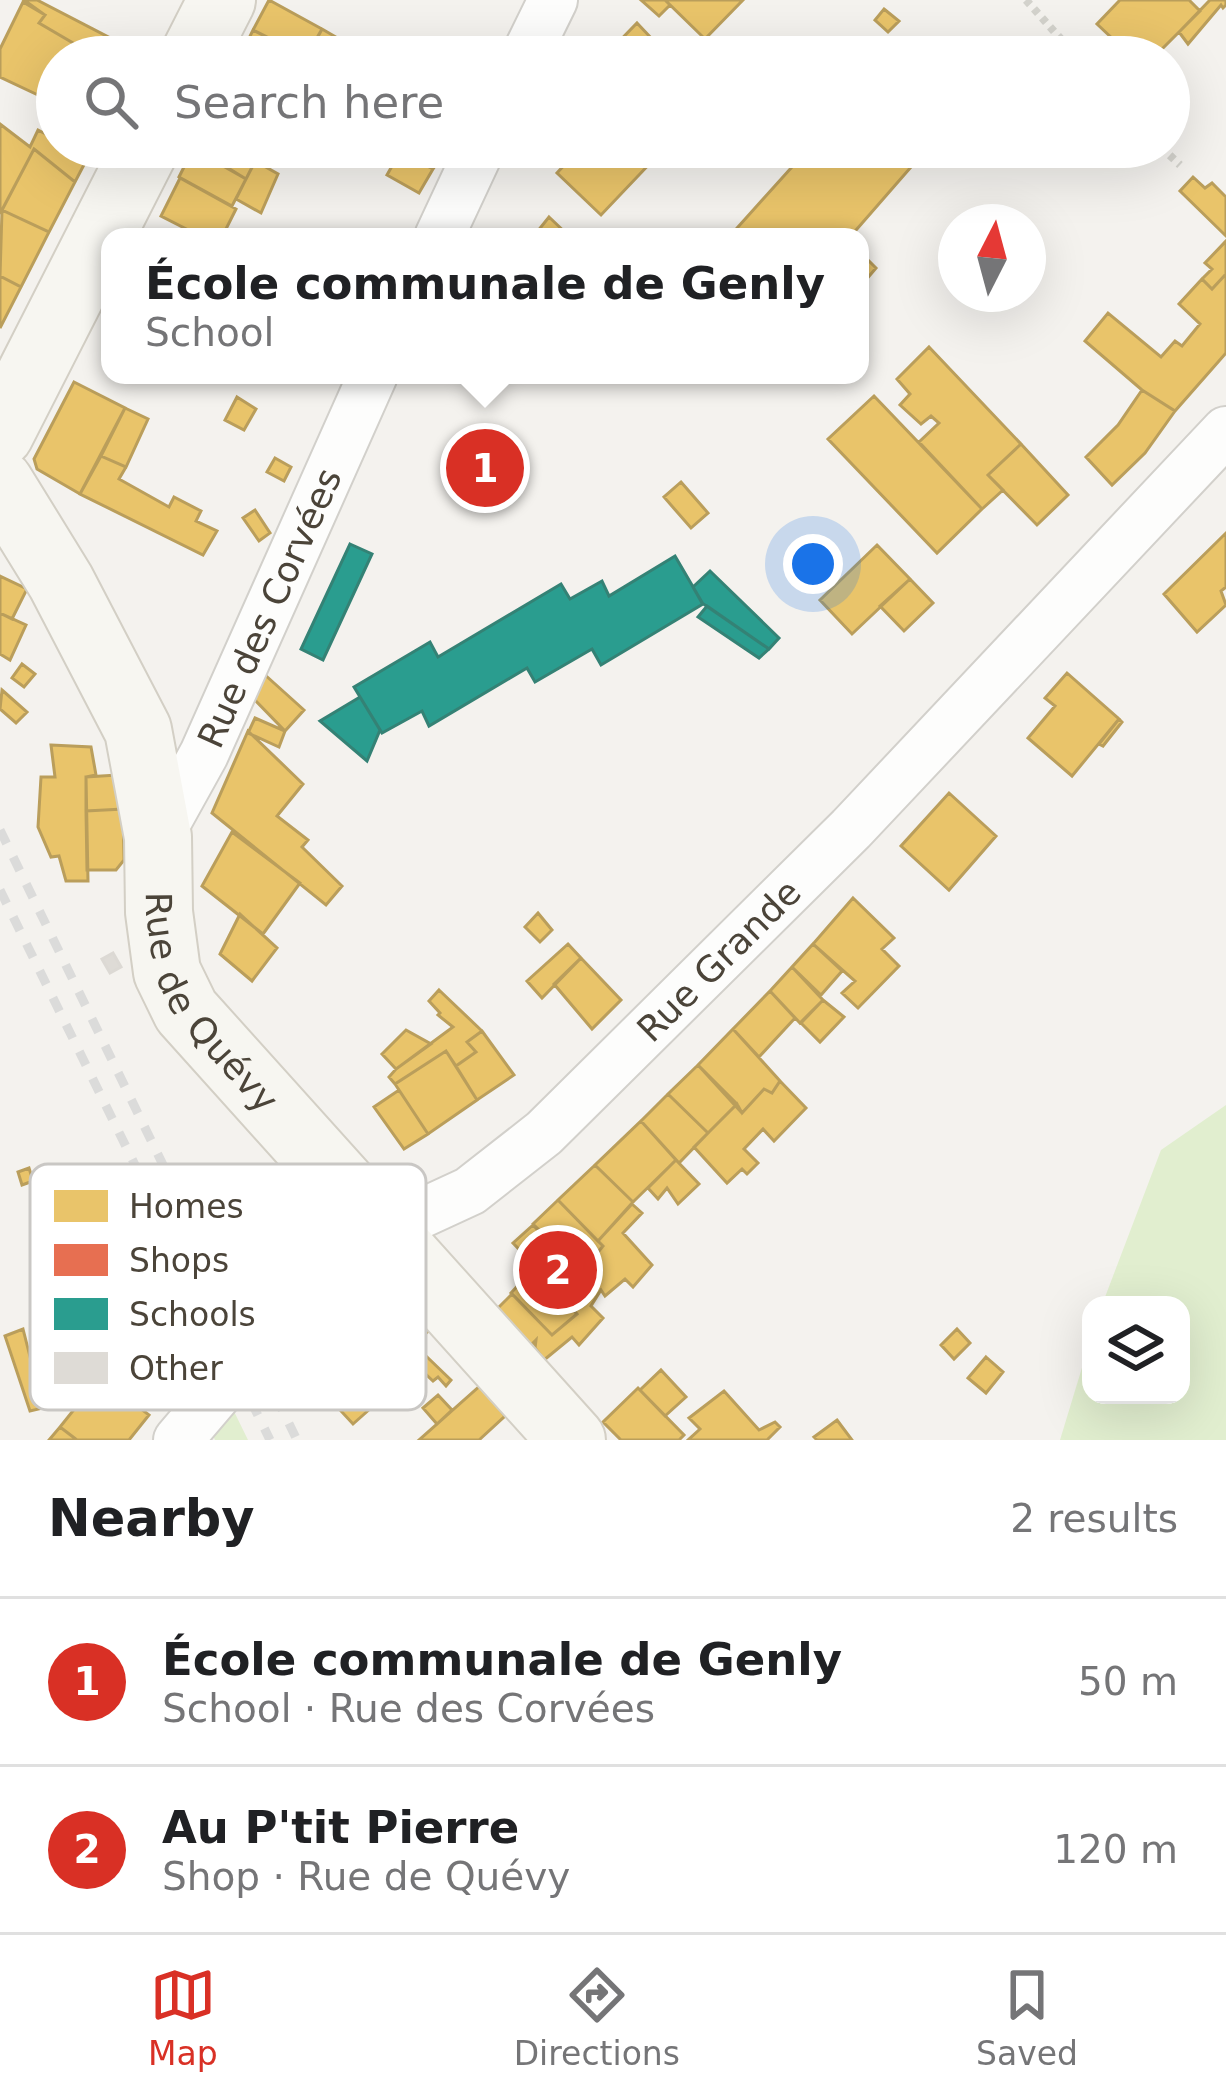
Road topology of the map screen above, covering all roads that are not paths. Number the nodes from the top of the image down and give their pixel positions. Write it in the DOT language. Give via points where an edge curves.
graph roads {
  1 [pos="222,0"];
  2 [pos="553,0"];
  3 [pos="204,36"];
  4 [pos="535,36"];
  5 [pos="135,168"];
  6 [pos="471,168"];
  7 [pos="105,228"];
  8 [pos="443,228"];
  9 [pos="101,235"];
  10 [pos="369,384"];
  11 [pos="1226,431"];
  12 [pos="0,434"];
  13 [pos="0,483"];
  14 [pos="158,837"];
  15 [pos="324,1164"];
  16 [pos="426,1211"];
  17 [pos="426,1278"];
  18 [pos="204,1410"];
  19 [pos="178,1440"];
  20 [pos="572,1440"];
  1 -- 3 [label="main road"];
  2 -- 4 [label="street"];
  5 -- 7 [label="main road"];
  6 -- 8 [label="street"];
  9 -- 12 [label="main road"];
  10 -- 14 [label="street, Rue des Corvées"];
  11 -- 16 [label="street, Rue Grande" via="851,829 544,1133 470,1191"];
  13 -- 14 [label="main road, Rue de Quévy" via="138,730"];
  14 -- 15 [label="main road, Rue de Quévy" via="167,972 186,1011"];
  17 -- 20 [label="main road, Rue de Quévy"];
  18 -- 19 [label="street, Rue Grande"];
}
